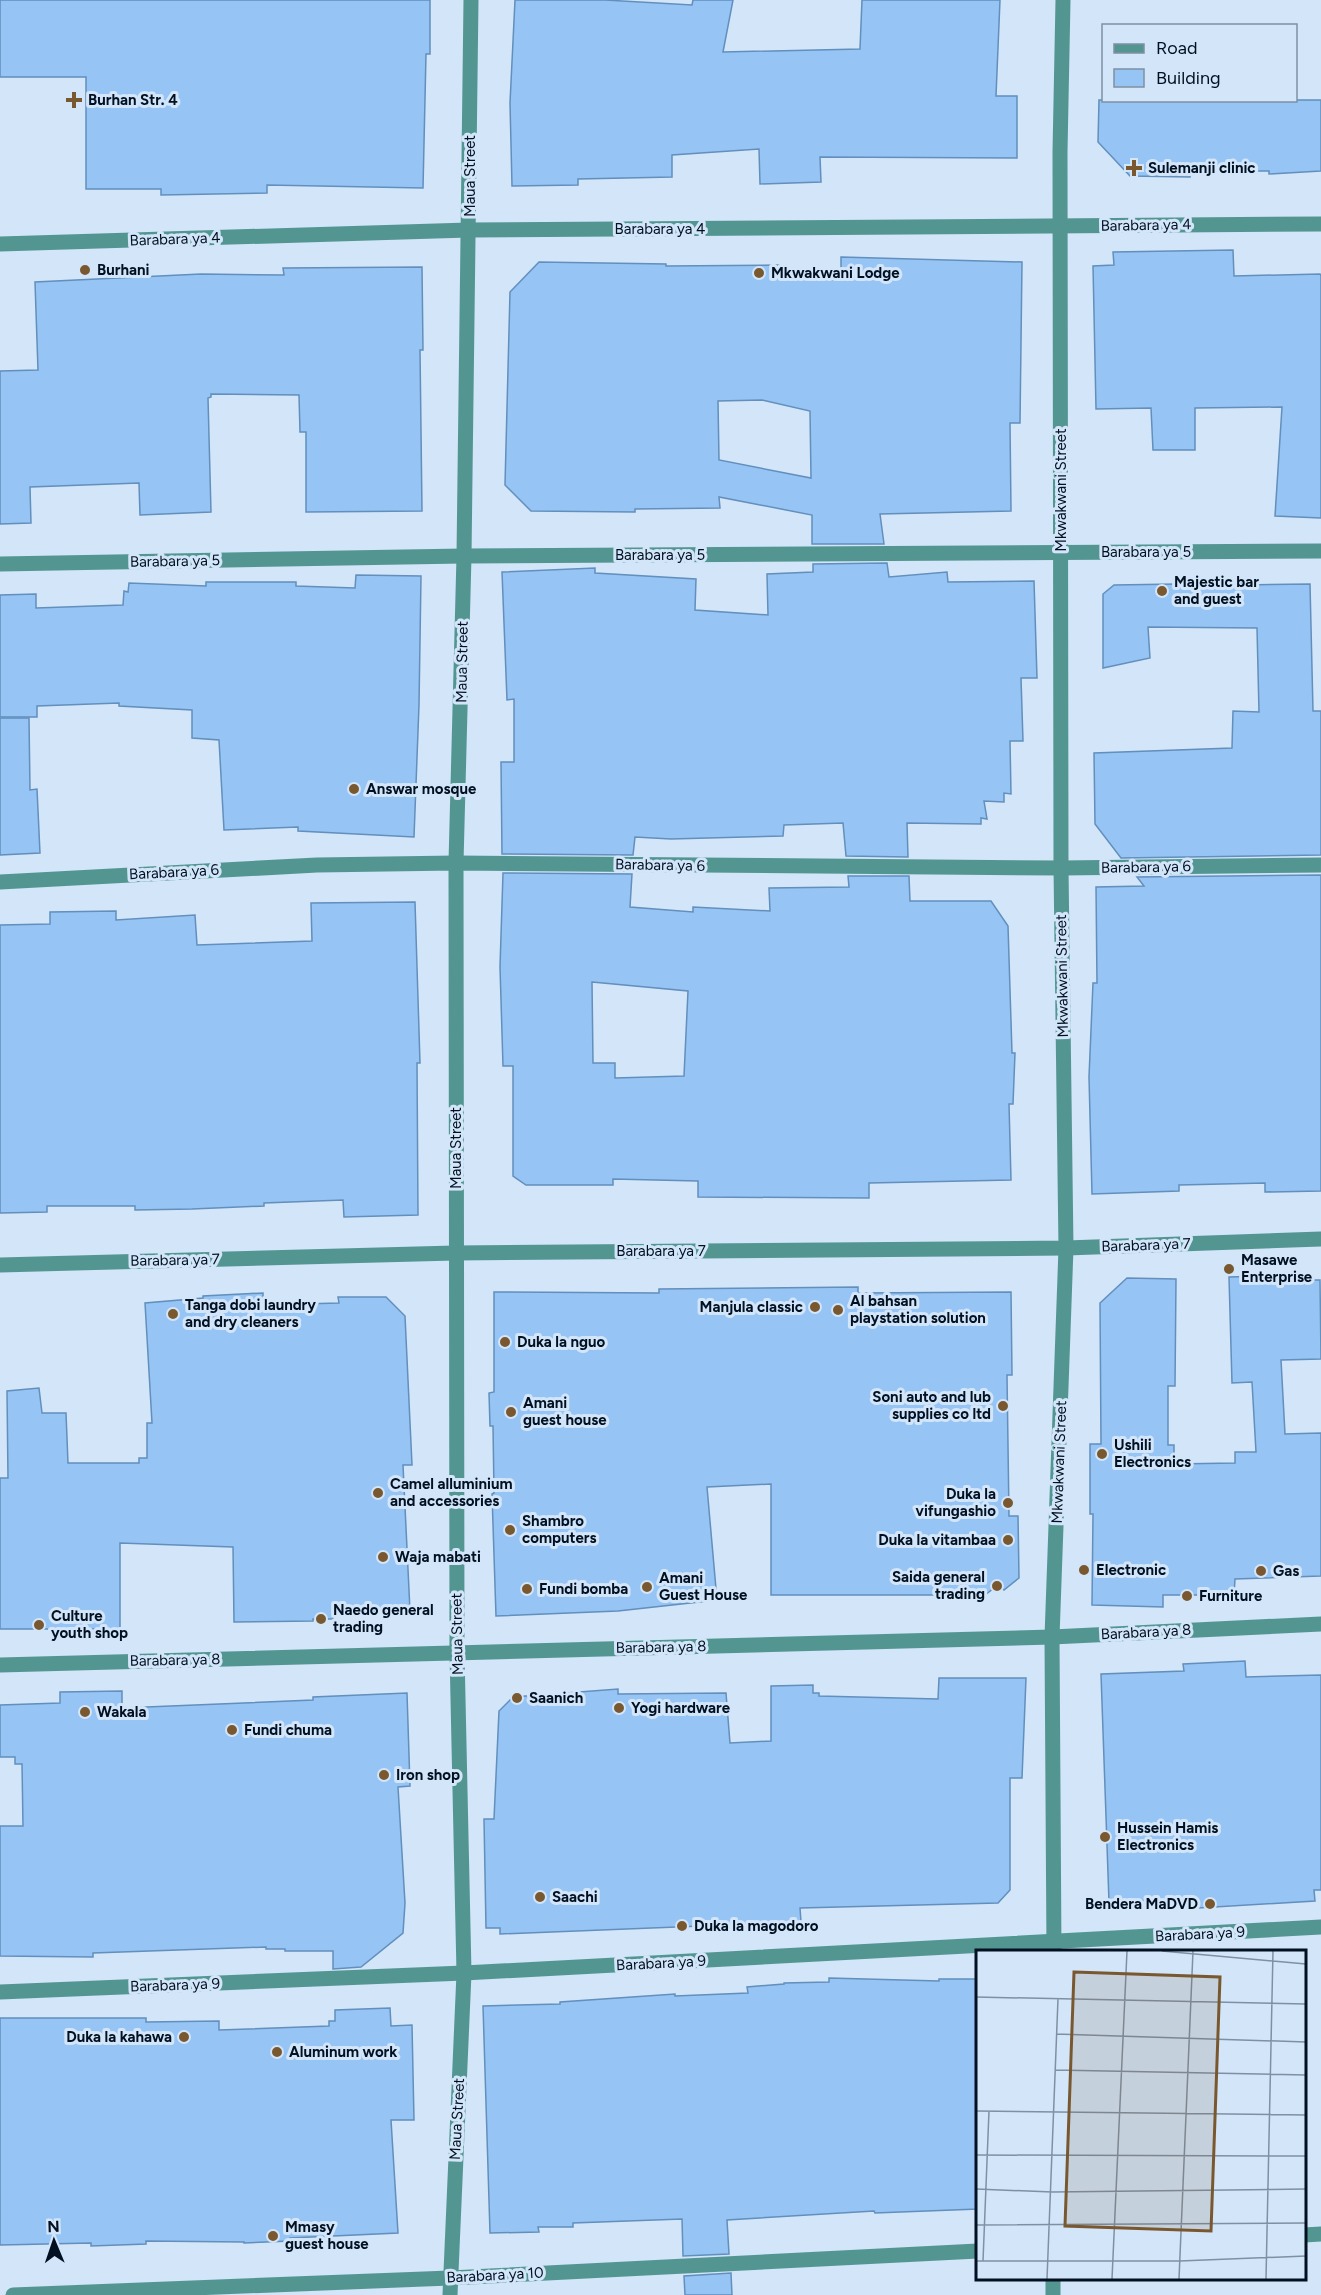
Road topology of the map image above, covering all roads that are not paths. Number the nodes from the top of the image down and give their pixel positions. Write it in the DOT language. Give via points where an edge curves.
graph roads {
  1 [pos="471,0"];
  2 [pos="1064,0"];
  3 [pos="1321,224"];
  4 [pos="1059,226"];
  5 [pos="469,230"];
  6 [pos="0,244"];
  7 [pos="1321,551"];
  8 [pos="1062,552"];
  9 [pos="464,556"];
  10 [pos="0,564"];
  11 [pos="456,862"];
  12 [pos="1321,864"];
  13 [pos="1061,868"];
  14 [pos="0,882"];
  15 [pos="1321,1239"];
  16 [pos="1066,1248"];
  17 [pos="455,1253"];
  18 [pos="0,1265"];
  19 [pos="1321,1623"];
  20 [pos="1053,1637"];
  21 [pos="457,1653"];
  22 [pos="0,1665"];
  23 [pos="1321,1927"];
  24 [pos="1054,1947"];
  25 [pos="976,1950"];
  26 [pos="986,1950"];
  27 [pos="464,1973"];
  28 [pos="0,1992"];
  29 [pos="1321,2234"];
  30 [pos="1306,2235"];
  31 [pos="976,2251"];
  32 [pos="450,2278"];
  33 [pos="13,2295"];
  34 [pos="450,2295"];
  1 -- 5 [label="street, Maua Street"];
  2 -- 4 [label="street, Mkwakwani Street"];
  3 -- 4 [label="street, Barabara ya 4"];
  4 -- 5 [label="street, Barabara ya 4"];
  4 -- 8 [label="street, Mkwakwani Street"];
  5 -- 6 [label="street, Barabara ya 4"];
  5 -- 9 [label="street, Maua Street"];
  7 -- 8 [label="street, Barabara ya 5"];
  8 -- 9 [label="street, Barabara ya 5"];
  8 -- 13 [label="street, Mkwakwani Street"];
  9 -- 10 [label="street, Barabara ya 5"];
  9 -- 11 [label="street, Maua Street"];
  11 -- 13 [label="street, Barabara ya 6"];
  11 -- 14 [label="street, Barabara ya 6" via="317,865"];
  11 -- 17 [label="street, Maua Street"];
  12 -- 13 [label="street, Barabara ya 6"];
  13 -- 16 [label="street, Mkwakwani Street"];
  15 -- 16 [label="street, Barabara ya 7"];
  16 -- 17 [label="street, Barabara ya 7"];
  16 -- 20 [label="street, Mkwakwani Street"];
  17 -- 18 [label="street, Barabara ya 7"];
  17 -- 21 [label="street, Maua Street"];
  19 -- 20 [label="street, Barabara ya 8"];
  20 -- 21 [label="street, Barabara ya 8"];
  20 -- 24 [label="street, Mkwakwani Street"];
  21 -- 22 [label="street, Barabara ya 8"];
  21 -- 27 [label="street, Maua Street"];
  23 -- 24 [label="street, Barabara ya 9"];
  24 -- 26 [label="street, Barabara ya 9"];
  25 -- 27 [label="street, Barabara ya 9"];
  27 -- 28 [label="street, Barabara ya 9"];
  27 -- 32 [label="street, Maua Street"];
  29 -- 30 [label="street"];
  31 -- 32 [label="street, Barabara ya 10"];
  32 -- 33 [label="street, Barabara ya 10"];
  32 -- 34 [label="street, Maua Street"];
}
